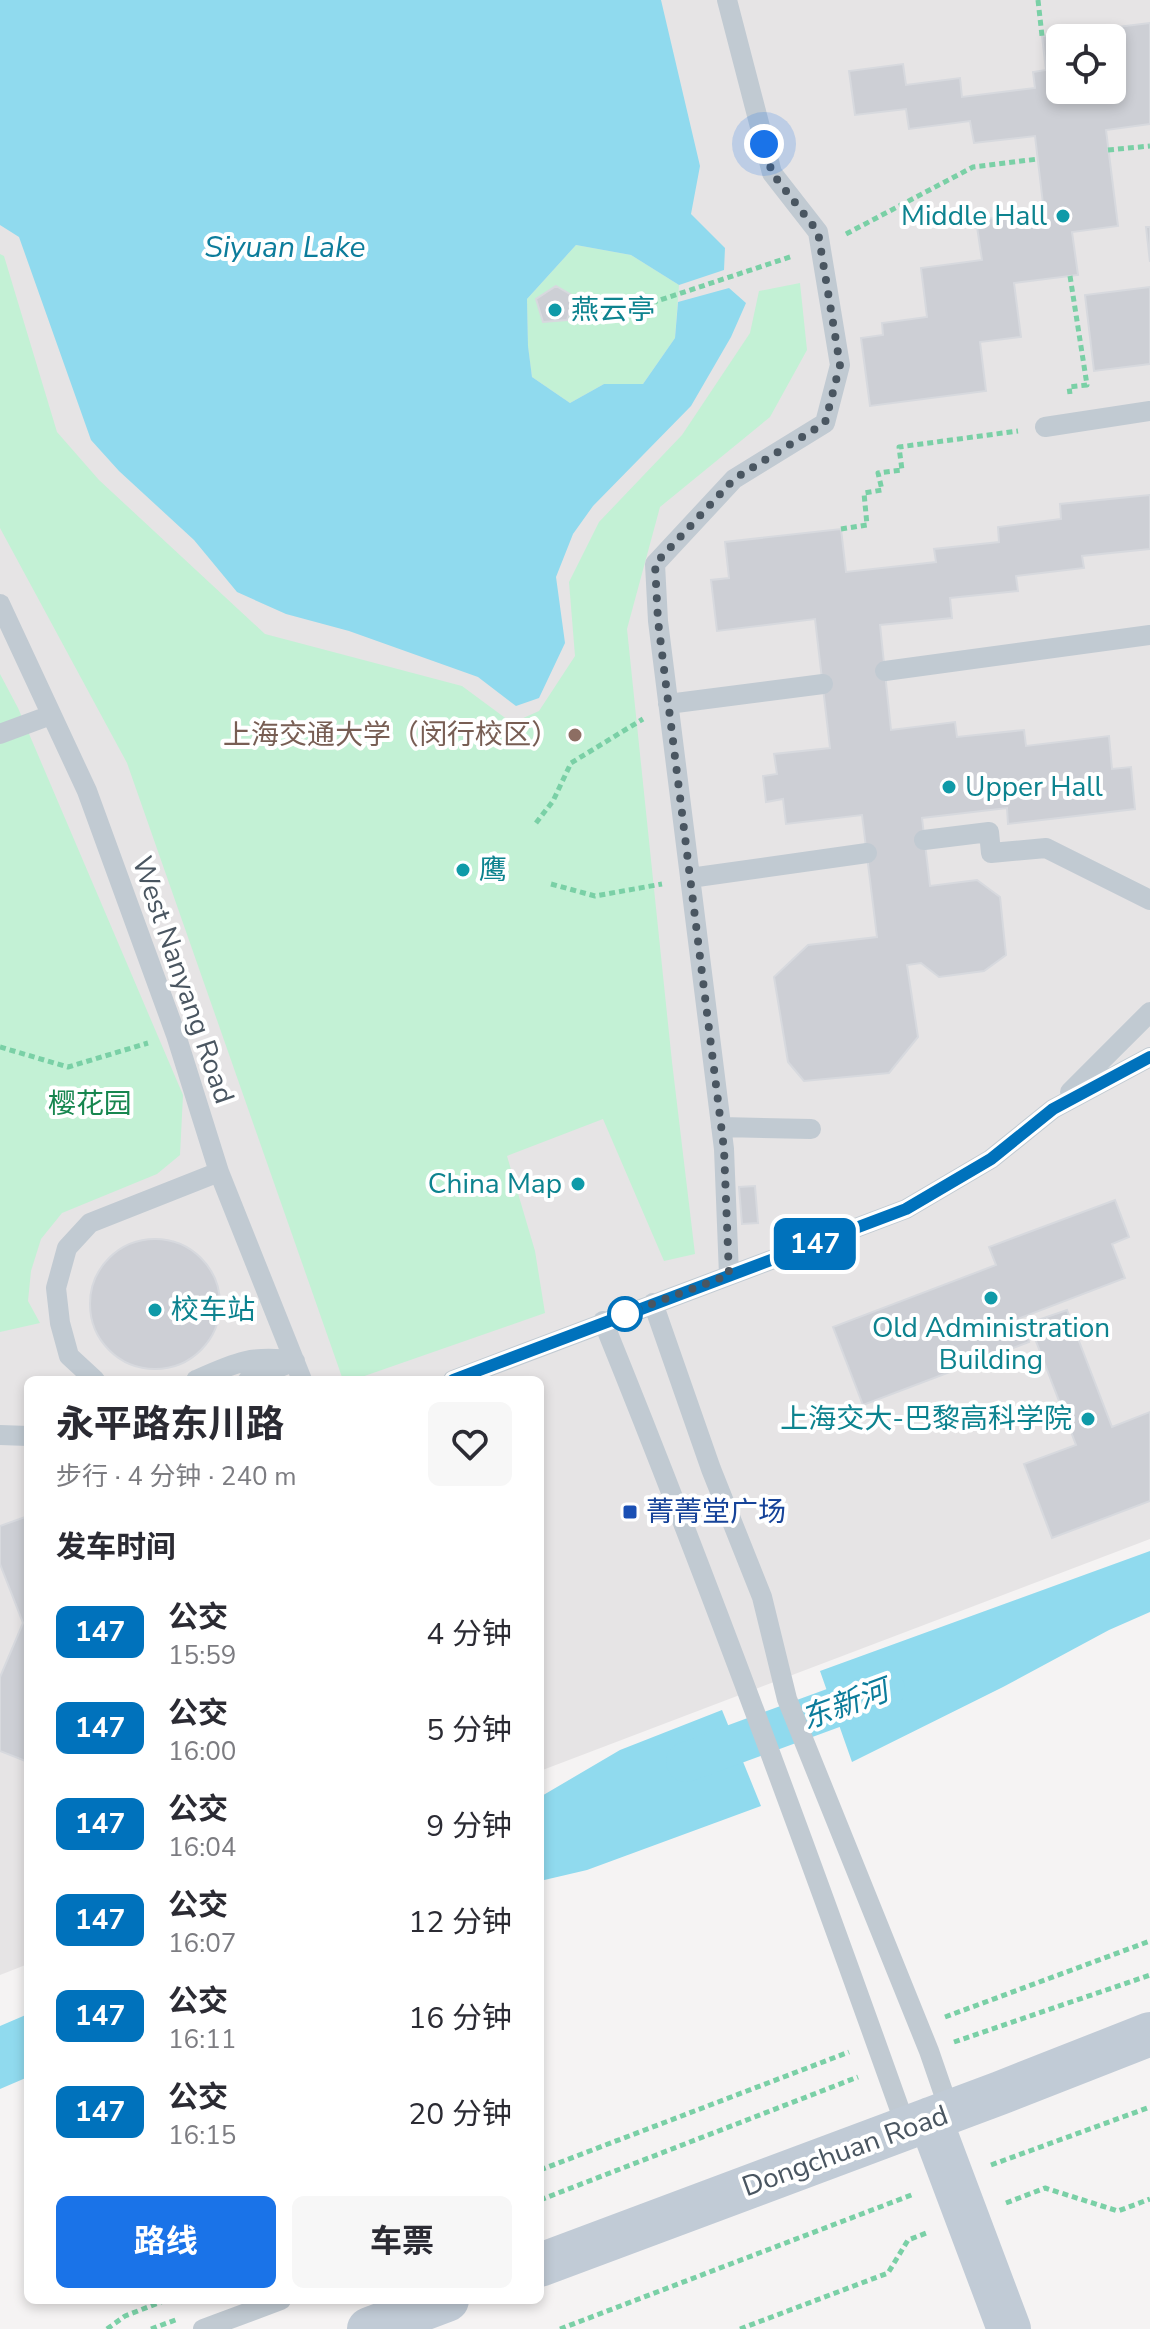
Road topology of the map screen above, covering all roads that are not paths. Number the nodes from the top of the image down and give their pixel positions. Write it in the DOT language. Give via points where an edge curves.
graph roads {
  1 [pos="727,0"];
  2 [pos="1150,411"];
  3 [pos="1045,427"];
  4 [pos="0,604"];
  5 [pos="1150,635"];
  6 [pos="885,671"];
  7 [pos="823,684"];
  8 [pos="668,704"];
  9 [pos="51,715"];
  10 [pos="0,734"];
  11 [pos="924,840"];
  12 [pos="867,853"];
  13 [pos="690,878"];
  14 [pos="1150,900"];
  15 [pos="1150,1012"];
  16 [pos="1150,1057"];
  17 [pos="1053,1109"];
  18 [pos="721,1127"];
  19 [pos="811,1129"];
  20 [pos="219,1172"];
  21 [pos="729,1275"];
  22 [pos="653,1303"];
  23 [pos="603,1321"];
  24 [pos="299,1371"];
  25 [pos="91,1376"];
  26 [pos="205,1376"];
  27 [pos="271,1376"];
  28 [pos="463,1376"];
  29 [pos="0,1435"];
  30 [pos="24,1436"];
  31 [pos="1150,2034"];
  32 [pos="929,2119"];
  33 [pos="544,2263"];
  34 [pos="270,2304"];
  35 [pos="436,2304"];
  36 [pos="203,2329"];
  37 [pos="369,2329"];
  38 [pos="1009,2329"];
  1 -- 8 [label="lane" via="772,173 818,232 840,365 825,423 734,479 655,564"];
  2 -- 3 [label="lane"];
  4 -- 9 [label="lane, West Nanyang Road"];
  5 -- 6 [label="lane"];
  7 -- 8 [label="lane"];
  8 -- 13 [label="lane"];
  9 -- 10 [label="lane"];
  9 -- 20 [label="lane, West Nanyang Road" via="87,791 176,1035"];
  11 -- 14 [label="lane" via="989,832 991,853 1046,848"];
  12 -- 13 [label="lane"];
  13 -- 18 [label="lane"];
  15 -- 17 [label="lane"];
  16 -- 17 [label="lane"];
  17 -- 21 [label="lane" via="991,1159 906,1209"];
  18 -- 19 [label="lane"];
  18 -- 21 [label="lane"];
  20 -- 24 [label="lane, West Nanyang Road"];
  20 -- 25 [label="lane" via="90,1223 67,1248 56,1288 60,1323 69,1356"];
  21 -- 22 [label="lane"];
  22 -- 23 [label="lane"];
  22 -- 32 [label="lane" via="762,1597 787,1699 929,2051"];
  23 -- 28 [label="lane"];
  23 -- 32 [label="lane" via="670,1484 884,2067"];
  24 -- 26 [label="lane" via="267,1356"];
  24 -- 27 [label="lane"];
  29 -- 30 [label="lane"];
  31 -- 32 [label="main road, Dongchuan Road"];
  32 -- 33 [label="main road, Dongchuan Road"];
  32 -- 38 [label="main road"];
  34 -- 36 [label="lane"];
  35 -- 37 [label="main road"];
}
